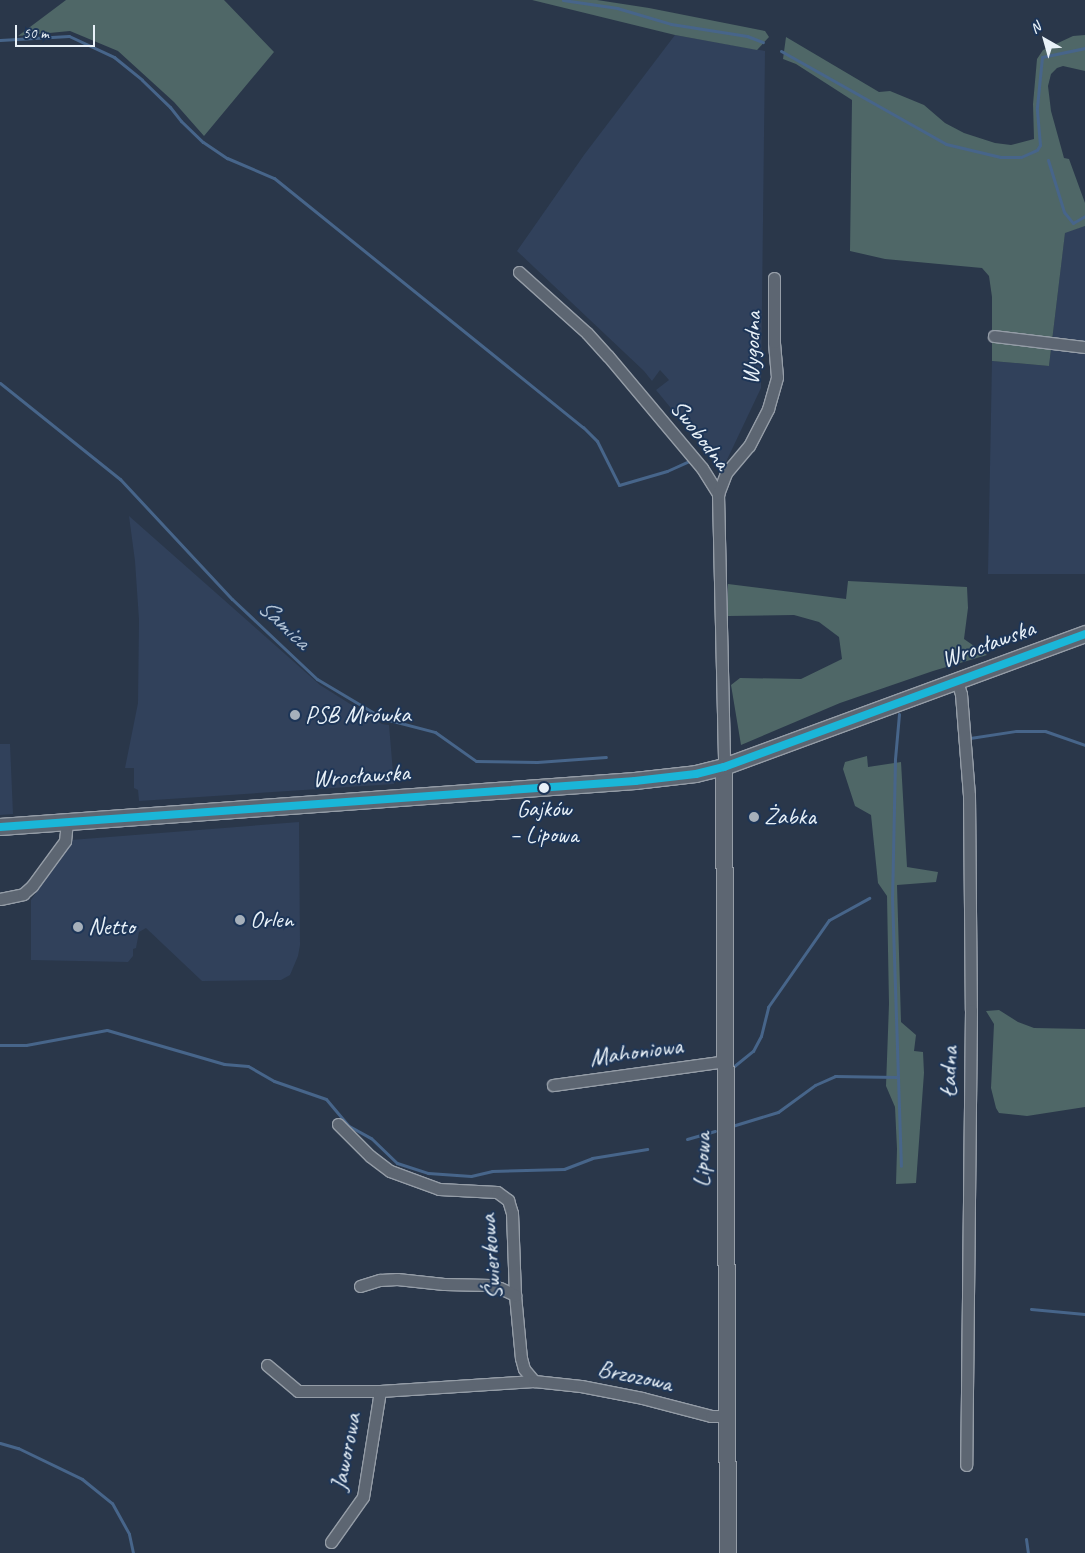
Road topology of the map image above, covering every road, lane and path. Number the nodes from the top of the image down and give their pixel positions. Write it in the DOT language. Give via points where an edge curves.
graph roads {
  1 [pos="519,272"];
  2 [pos="774,278"];
  3 [pos="994,336"];
  4 [pos="1085,347"];
  5 [pos="718,494"];
  6 [pos="1085,634"];
  7 [pos="957,681"];
  8 [pos="724,767"];
  9 [pos="67,823"];
  10 [pos="0,826"];
  11 [pos="0,899"];
  12 [pos="725,1061"];
  13 [pos="553,1086"];
  14 [pos="338,1124"];
  15 [pos="360,1286"];
  16 [pos="515,1295"];
  17 [pos="267,1366"];
  18 [pos="534,1381"];
  19 [pos="380,1391"];
  20 [pos="727,1416"];
  21 [pos="966,1465"];
  22 [pos="331,1542"];
  23 [pos="728,1553"];
  1 -- 5 [label="street, Swobodna" via="608,356 702,468"];
  2 -- 5 [label="street, Wygodna" via="777,377 768,409 749,446 726,473"];
  3 -- 4 [label="street"];
  5 -- 8 [label="street, Swobodna"];
  6 -- 7 [label="main road, Wrocławska"];
  7 -- 8 [label="main road, Wrocławska"];
  7 -- 21 [label="street, Ładna" via="961,694 969,814 971,1010"];
  8 -- 9 [label="main road, Wrocławska" via="696,774 635,781"];
  8 -- 12 [label="main road, Lipowa"];
  9 -- 10 [label="main road, Wrocławska"];
  9 -- 11 [label="street" via="65,840 32,886 23,894"];
  12 -- 13 [label="street, Mahoniowa"];
  12 -- 20 [label="main road, Lipowa"];
  14 -- 16 [label="street, Świerkowa" via="370,1156 390,1171 411,1180 439,1188 502,1194 508,1200 512,1213"];
  15 -- 16 [label="street" via="398,1279 490,1286"];
  16 -- 18 [label="street, Świerkowa" via="522,1364"];
  17 -- 19 [label="street, Jaworowa" via="298,1391"];
  18 -- 19 [label="street, Jaworowa"];
  18 -- 20 [label="street, Brzozowa" via="581,1386 712,1416"];
  19 -- 22 [label="street, Jaworowa" via="363,1497"];
  20 -- 23 [label="main road, Lipowa"];
}
